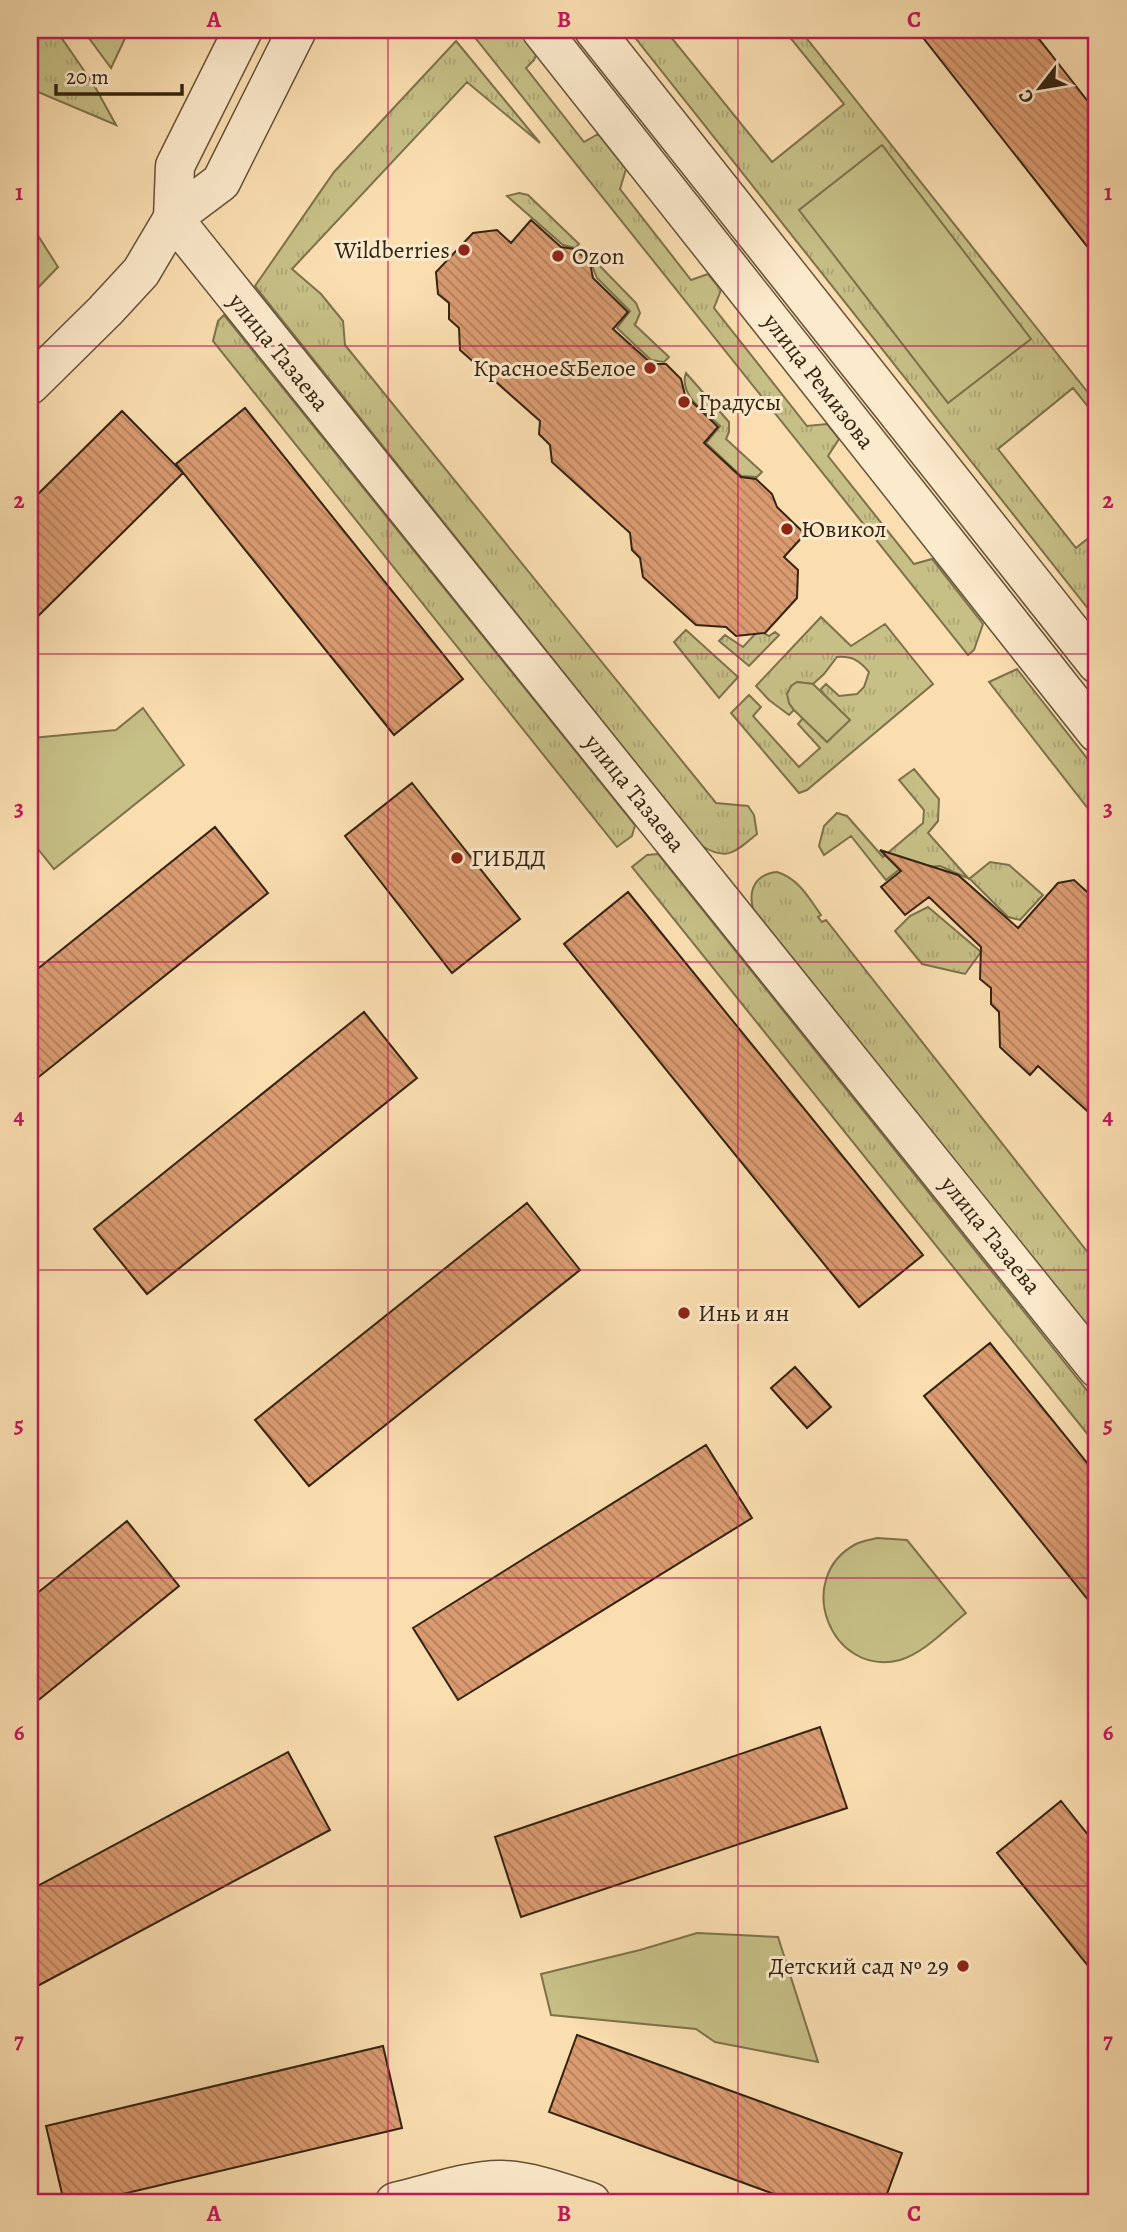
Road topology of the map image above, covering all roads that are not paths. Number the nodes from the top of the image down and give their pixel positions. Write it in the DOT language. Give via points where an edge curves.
graph roads {
  1 [pos="243,30"];
  2 [pos="297,30"];
  3 [pos="541,30"];
  4 [pos="594,30"];
  5 [pos="173,218"];
  6 [pos="30,385"];
  7 [pos="1097,664"];
  8 [pos="1097,733"];
  9 [pos="1097,1367"];
  10 [pos="396,2202"];
  11 [pos="591,2202"];
  1 -- 5 [label="street" via="175,166"];
  2 -- 5 [label="street" via="220,181"];
  3 -- 8 [label="street, улица Ремизова"];
  4 -- 7 [label="street, улица Ремизова"];
  5 -- 6 [label="street" via="141,272"];
  5 -- 9 [label="street, улица Тазаева"];
  10 -- 11 [label="street" via="501,2180"];
}
